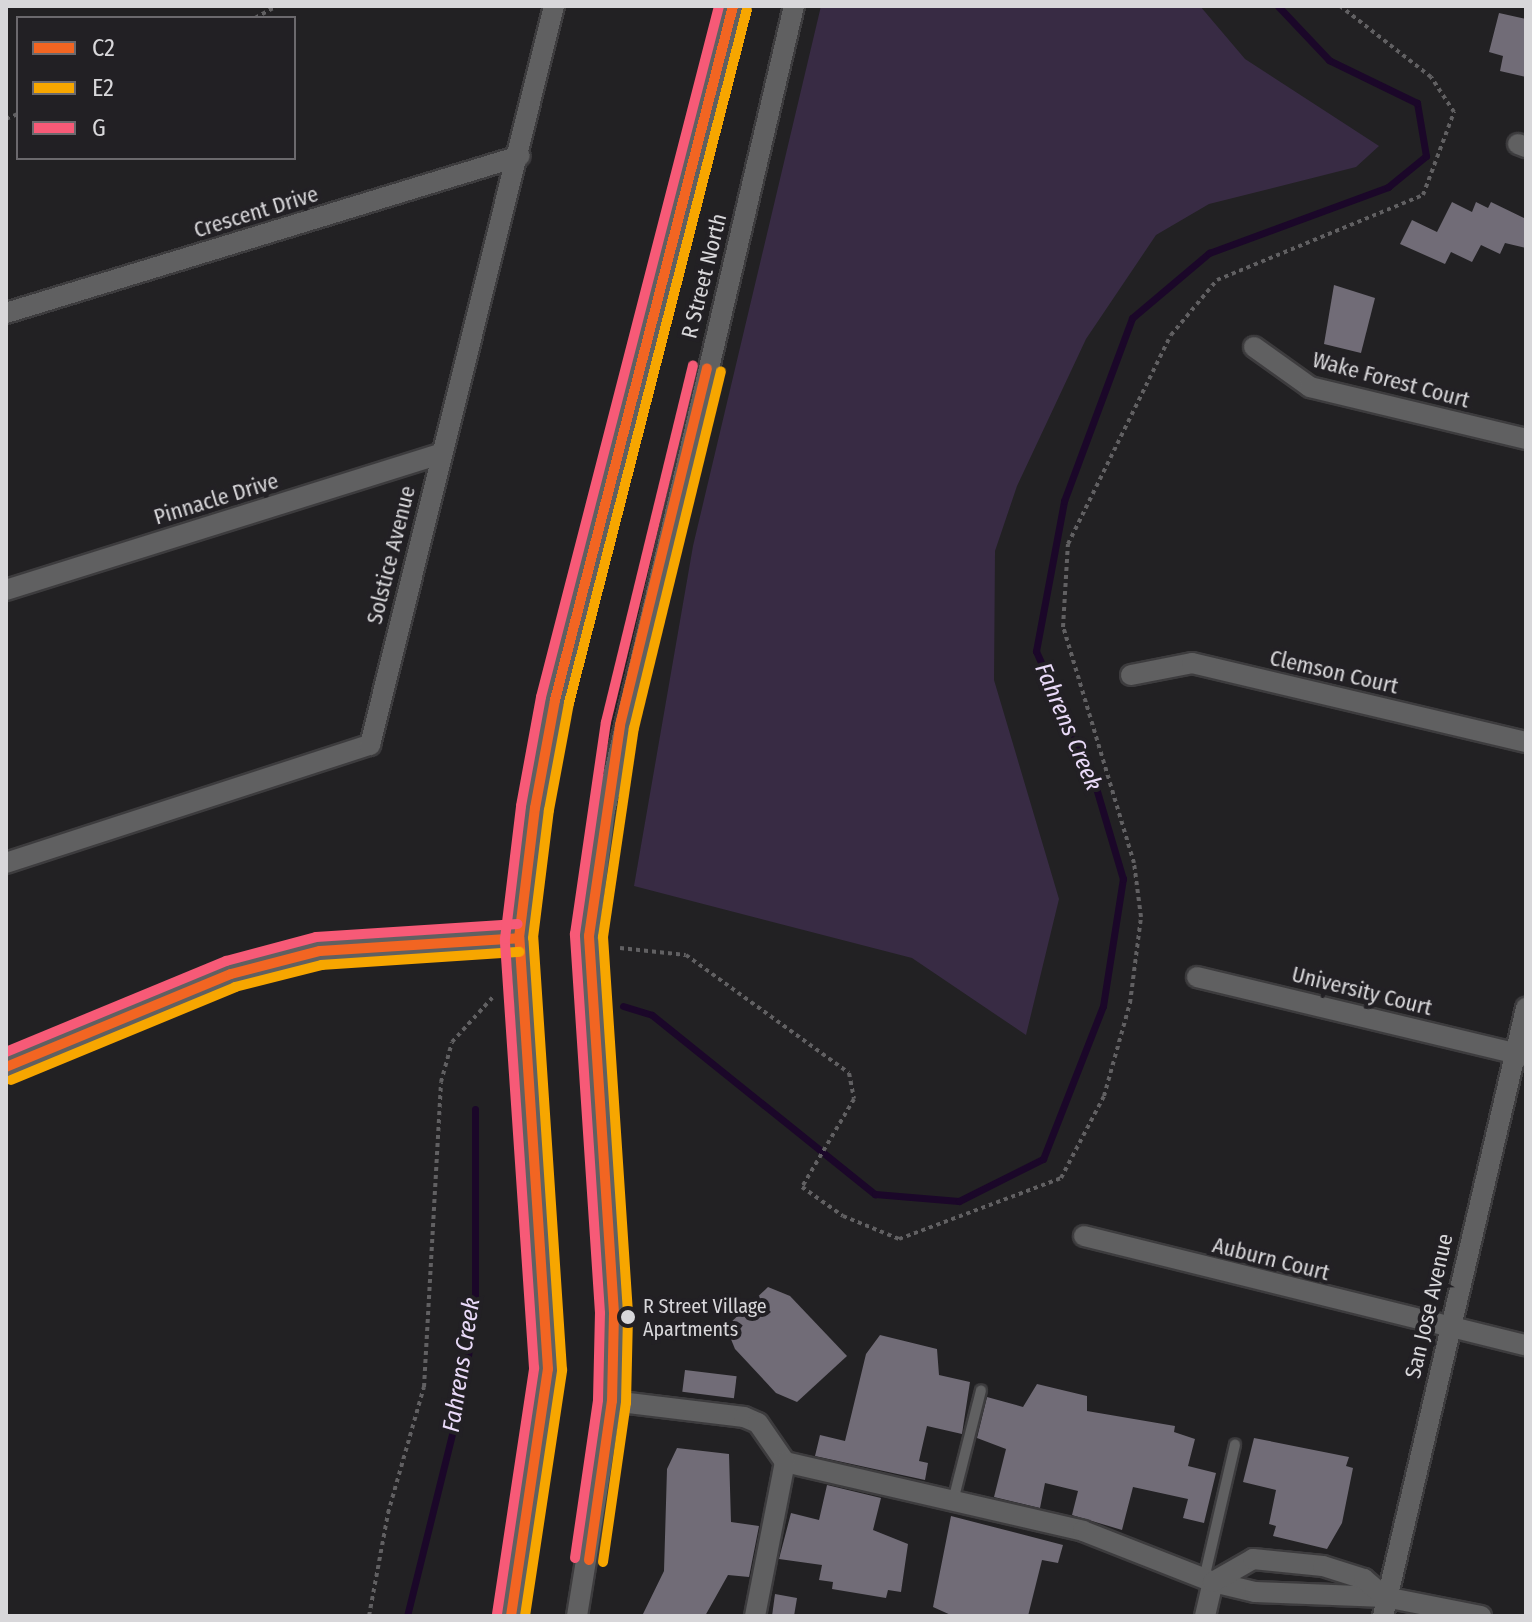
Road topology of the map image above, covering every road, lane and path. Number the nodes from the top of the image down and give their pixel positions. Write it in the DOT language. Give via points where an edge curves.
graph roads {
  1 [pos="277,6"];
  2 [pos="554,6"];
  3 [pos="733,6"];
  4 [pos="794,6"];
  5 [pos="259,16"];
  6 [pos="520,156"];
  7 [pos="6,313"];
  8 [pos="1254,347"];
  9 [pos="1526,439"];
  10 [pos="441,454"];
  11 [pos="6,590"];
  12 [pos="1131,675"];
  13 [pos="1526,742"];
  14 [pos="6,863"];
  15 [pos="519,938"];
  16 [pos="620,948"];
  17 [pos="1197,977"];
  18 [pos="493,997"];
  19 [pos="1526,1008"];
  20 [pos="1520,1054"];
  21 [pos="6,1067"];
  22 [pos="814,1165"];
  23 [pos="1084,1236"];
  24 [pos="1447,1328"];
  25 [pos="1526,1345"];
  26 [pos="981,1390"];
  27 [pos="612,1401"];
  28 [pos="1235,1445"];
  29 [pos="785,1462"];
  30 [pos="953,1501"];
  31 [pos="1209,1580"];
  32 [pos="1384,1606"];
  33 [pos="369,1616"];
  34 [pos="511,1616"];
  35 [pos="577,1616"];
  36 [pos="755,1616"];
  37 [pos="1205,1616"];
  38 [pos="1481,1616"];
  1 -- 5 [label="path"];
  2 -- 6 [label="street, Solstice Avenue"];
  3 -- 15 [label="street" via="555,700"];
  4 -- 27 [label="street, R Street North" via="605,811 589,936 614,1313"];
  6 -- 7 [label="street, Crescent Drive"];
  6 -- 10 [label="street, Solstice Avenue"];
  8 -- 9 [label="street, Wake Forest Court" via="1310,387"];
  10 -- 11 [label="street, Pinnacle Drive"];
  10 -- 14 [label="street, Solstice Avenue" via="370,745"];
  12 -- 13 [label="street, Clemson Court" via="1192,663"];
  15 -- 21 [label="street" via="320,951 231,974"];
  15 -- 34 [label="street" via="548,1369"];
  16 -- 22 [label="path" via="686,955 830,1054 849,1073 854,1099"];
  17 -- 20 [label="street, University Court"];
  18 -- 33 [label="path" via="452,1042 441,1082 424,1387"];
  19 -- 20 [label="street, San Jose Avenue"];
  20 -- 24 [label="street, San Jose Avenue"];
  23 -- 24 [label="street, Auburn Court"];
  24 -- 25 [label="street, Auburn Court"];
  24 -- 32 [label="street, San Jose Avenue"];
  26 -- 30 [label="lane"];
  27 -- 29 [label="street" via="744,1417 758,1423"];
  27 -- 35 [label="street, R Street North"];
  28 -- 31 [label="lane"];
  29 -- 30 [label="street"];
  29 -- 36 [label="street"];
  30 -- 31 [label="street" via="1083,1531"];
  31 -- 32 [label="street" via="1255,1592"];
  31 -- 32 [label="street" via="1253,1559 1323,1566 1364,1579"];
  31 -- 37 [label="street"];
  32 -- 38 [label="street"];
}
